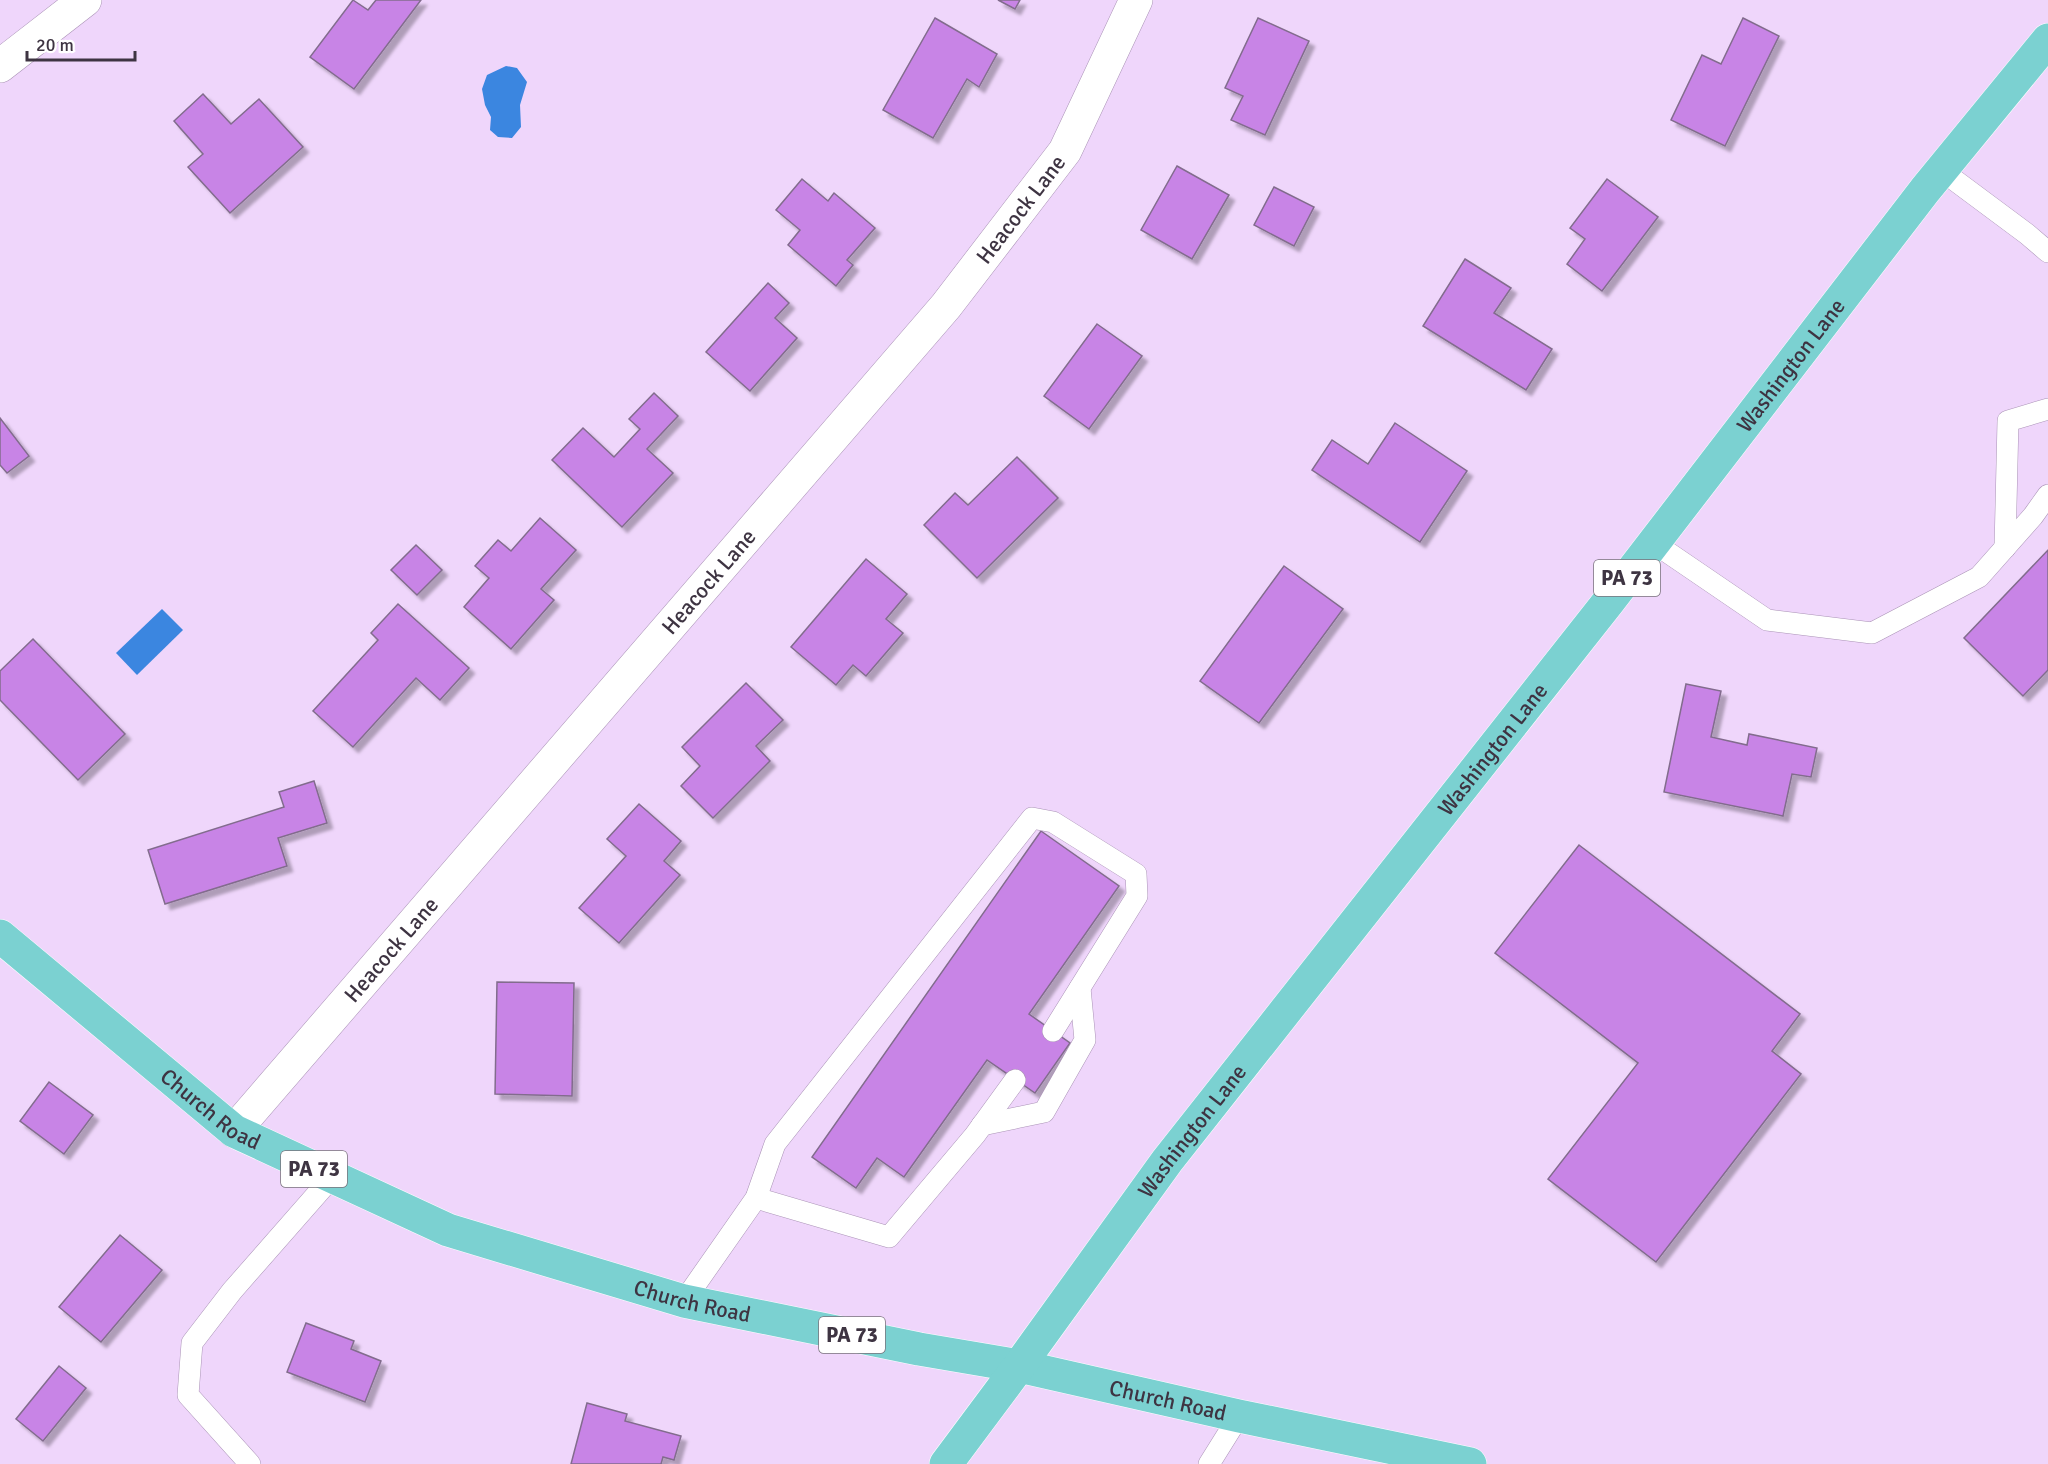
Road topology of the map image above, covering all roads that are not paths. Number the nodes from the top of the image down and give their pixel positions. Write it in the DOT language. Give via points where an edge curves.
graph roads {
  1 [pos="85,0"];
  2 [pos="1136,0"];
  3 [pos="2048,40"];
  4 [pos="0,66"];
  5 [pos="1941,170"];
  6 [pos="2048,252"];
  7 [pos="2048,409"];
  8 [pos="2048,495"];
  9 [pos="1654,543"];
  10 [pos="2005,548"];
  11 [pos="0,936"];
  12 [pos="1080,988"];
  13 [pos="1053,1031"];
  14 [pos="1015,1080"];
  15 [pos="982,1125"];
  16 [pos="234,1131"];
  17 [pos="332,1177"];
  18 [pos="756,1198"];
  19 [pos="684,1300"];
  20 [pos="1019,1366"];
  21 [pos="1239,1416"];
  22 [pos="250,1464"];
  23 [pos="946,1464"];
  24 [pos="1209,1464"];
  25 [pos="1470,1464"];
  1 -- 4 [label="street"];
  2 -- 16 [label="street, Heacock Lane" via="1065,150 946,306"];
  3 -- 5 [label="main road, Washington Lane / PA 73"];
  5 -- 6 [label="lane"];
  5 -- 9 [label="main road, Washington Lane / PA 73"];
  7 -- 10 [label="lane" via="2008,421"];
  8 -- 10 [label="lane"];
  9 -- 10 [label="lane" via="1767,620 1872,633 1979,577"];
  9 -- 20 [label="main road, Washington Lane / PA 73" via="1167,1161"];
  11 -- 16 [label="main road, Church Road / PA 73"];
  12 -- 13 [label="lane"];
  12 -- 15 [label="lane" via="1085,1040 1044,1112"];
  12 -- 18 [label="lane" via="1137,896 1136,874 1053,822 1032,818 775,1144"];
  14 -- 15 [label="lane"];
  15 -- 18 [label="lane" via="889,1237"];
  16 -- 17 [label="main road, Church Road / PA 73"];
  17 -- 19 [label="main road, Church Road / PA 73" via="448,1230"];
  17 -- 22 [label="lane" via="192,1343 188,1395"];
  18 -- 19 [label="lane"];
  19 -- 20 [label="main road, Church Road / PA 73"];
  20 -- 21 [label="main road, Church Road"];
  20 -- 23 [label="main road, Washington Lane"];
  21 -- 24 [label="lane"];
  21 -- 25 [label="main road, Church Road"];
}
